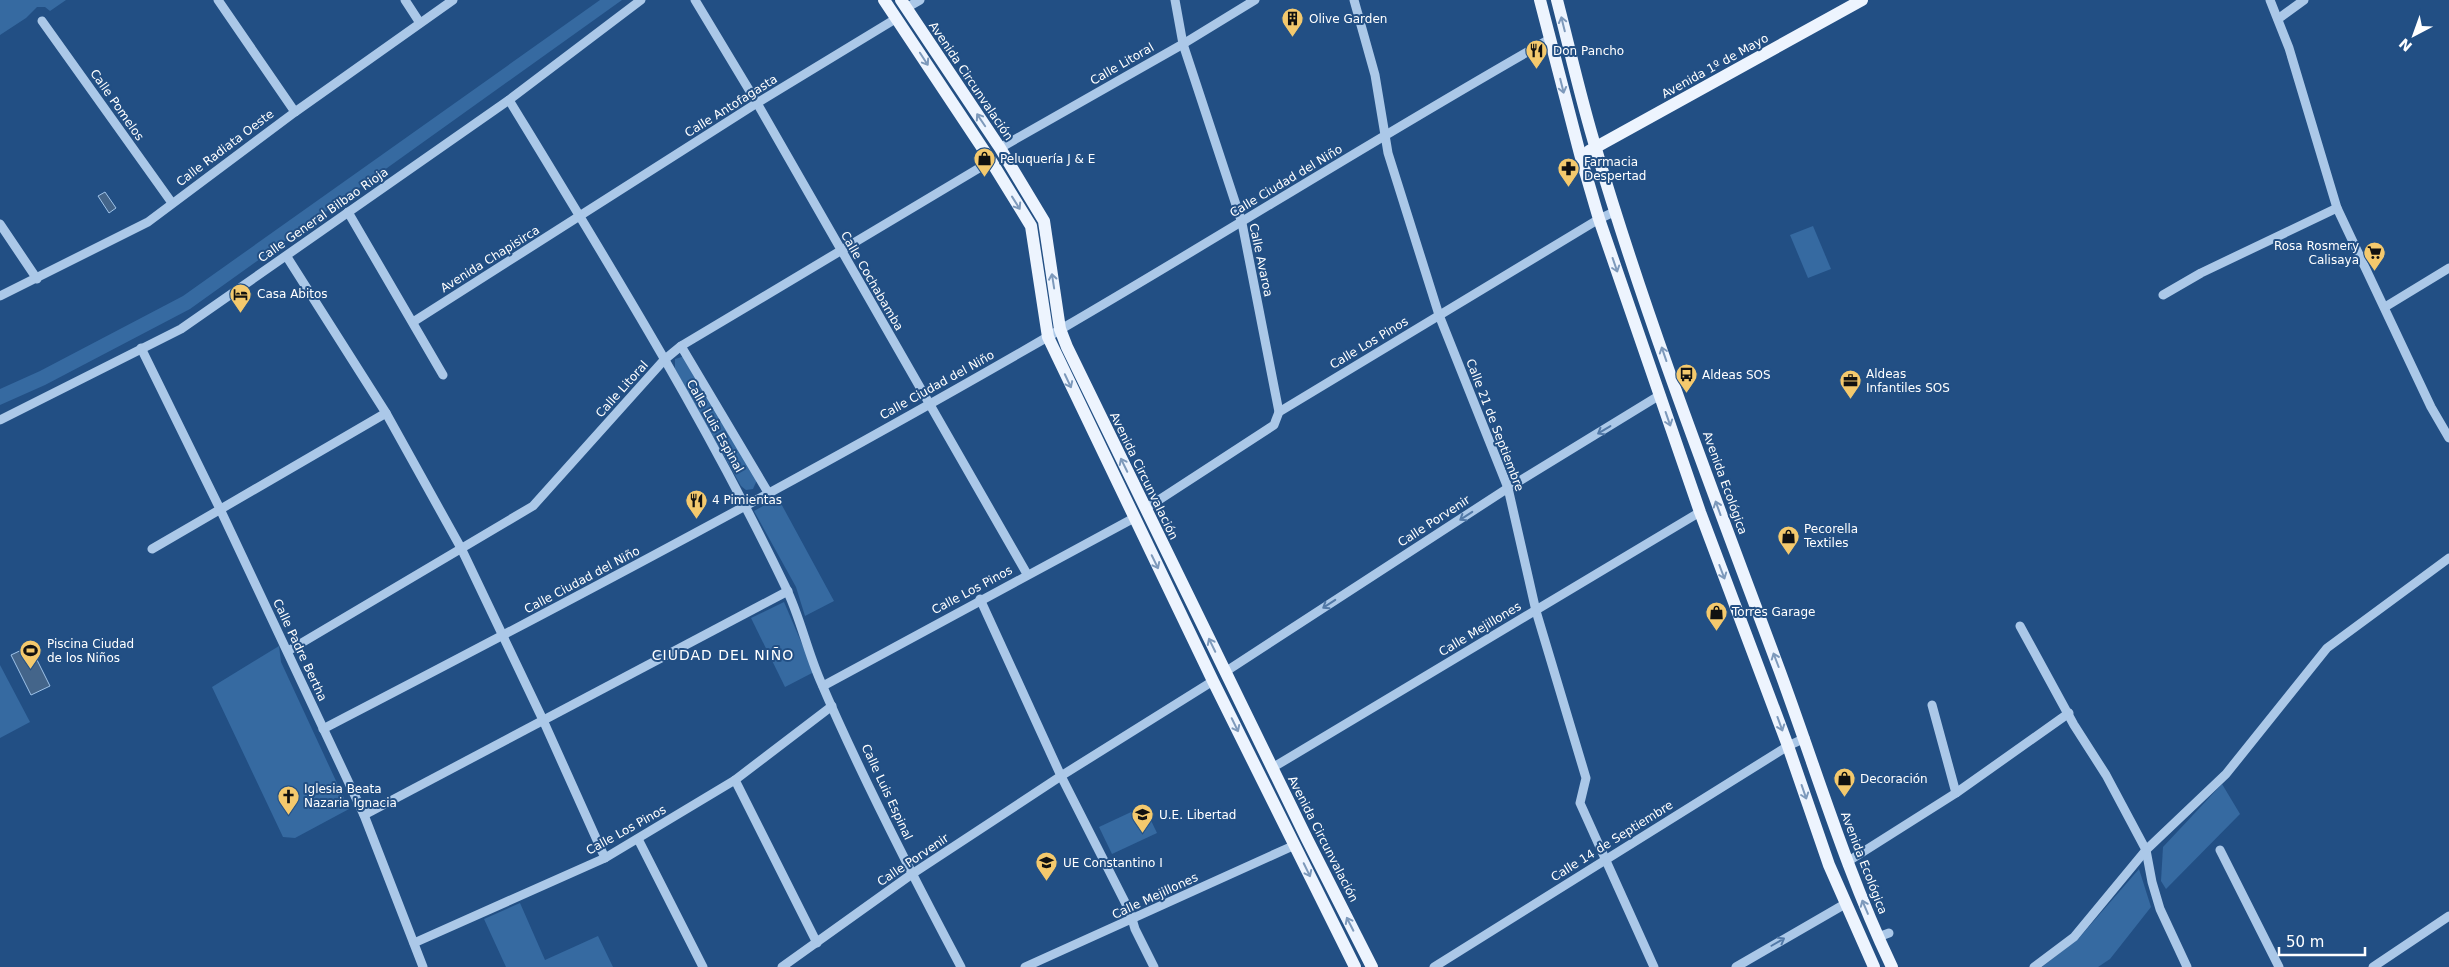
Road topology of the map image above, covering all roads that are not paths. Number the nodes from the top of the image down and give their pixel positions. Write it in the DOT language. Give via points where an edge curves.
graph roads {
  1 [pos="218,0"];
  2 [pos="405,0"];
  3 [pos="453,0"];
  4 [pos="641,0"];
  5 [pos="695,0"];
  6 [pos="884,0"];
  7 [pos="920,0"];
  8 [pos="1175,0"];
  9 [pos="1255,0"];
  10 [pos="1354,0"];
  11 [pos="1540,0"];
  12 [pos="1557,0"];
  13 [pos="1862,0"];
  14 [pos="2270,0"];
  15 [pos="2304,0"];
  16 [pos="904,4"];
  17 [pos="897,18"];
  18 [pos="2278,18"];
  19 [pos="42,21"];
  20 [pos="420,23"];
  21 [pos="1550,39"];
  22 [pos="1183,44"];
  23 [pos="509,100"];
  24 [pos="757,103"];
  25 [pos="295,112"];
  26 [pos="1386,135"];
  27 [pos="1000,148"];
  28 [pos="1596,149"];
  29 [pos="1580,154"];
  30 [pos="991,161"];
  31 [pos="172,203"];
  32 [pos="2337,208"];
  33 [pos="348,212"];
  34 [pos="1616,212"];
  35 [pos="580,217"];
  36 [pos="1599,219"];
  37 [pos="1242,223"];
  38 [pos="0,224"];
  39 [pos="840,250"];
  40 [pos="287,257"];
  41 [pos="2449,268"];
  42 [pos="37,279"];
  43 [pos="2163,295"];
  44 [pos="0,296"];
  45 [pos="2385,307"];
  46 [pos="1439,315"];
  47 [pos="413,322"];
  48 [pos="1060,330"];
  49 [pos="1048,337"];
  50 [pos="681,346"];
  51 [pos="141,348"];
  52 [pos="664,360"];
  53 [pos="443,375"];
  54 [pos="1660,395"];
  55 [pos="928,404"];
  56 [pos="1279,412"];
  57 [pos="386,413"];
  58 [pos="0,420"];
  59 [pos="2449,438"];
  60 [pos="1508,488"];
  61 [pos="769,494"];
  62 [pos="745,506"];
  63 [pos="220,509"];
  64 [pos="1145,509"];
  65 [pos="1700,512"];
  66 [pos="1134,518"];
  67 [pos="461,548"];
  68 [pos="152,549"];
  69 [pos="2449,558"];
  70 [pos="1027,574"];
  71 [pos="788,591"];
  72 [pos="980,599"];
  73 [pos="1536,611"];
  74 [pos="2020,626"];
  75 [pos="502,636"];
  76 [pos="288,651"];
  77 [pos="1225,672"];
  78 [pos="1213,681"];
  79 [pos="822,686"];
  80 [pos="1932,705"];
  81 [pos="832,706"];
  82 [pos="2069,713"];
  83 [pos="543,720"];
  84 [pos="322,729"];
  85 [pos="1805,738"];
  86 [pos="1788,746"];
  87 [pos="1272,768"];
  88 [pos="1061,776"];
  89 [pos="735,780"];
  90 [pos="1956,793"];
  91 [pos="364,815"];
  92 [pos="638,839"];
  93 [pos="1295,845"];
  94 [pos="2146,850"];
  95 [pos="2220,850"];
  96 [pos="605,858"];
  97 [pos="1605,860"];
  98 [pos="1847,862"];
  99 [pos="912,874"];
  100 [pos="1845,904"];
  101 [pos="2449,916"];
  102 [pos="1133,920"];
  103 [pos="414,943"];
  104 [pos="817,943"];
  105 [pos="424,967"];
  106 [pos="703,967"];
  107 [pos="782,967"];
  108 [pos="961,967"];
  109 [pos="1025,967"];
  110 [pos="1154,967"];
  111 [pos="1355,967"];
  112 [pos="1372,967"];
  113 [pos="1434,967"];
  114 [pos="1654,967"];
  115 [pos="1736,967"];
  116 [pos="1874,967"];
  117 [pos="1892,967"];
  118 [pos="2034,967"];
  119 [pos="2187,967"];
  120 [pos="2279,967"];
  121 [pos="2373,967"];
  1 -- 25 [label="street"];
  2 -- 20 [label="street"];
  3 -- 20 [label="street, Calle Radiata Oeste"];
  4 -- 23 [label="street, Calle General Bilbao Rioja"];
  5 -- 24 [label="street, Calle Cochabamba"];
  6 -- 17 [label="main road"];
  7 -- 16 [label="street"];
  8 -- 22 [label="street, Calle Avaroa"];
  9 -- 22 [label="street, Calle Litoral"];
  10 -- 26 [label="street, Calle 21 de Septiembre" via="1375,75"];
  11 -- 21 [label="main road"];
  28 -- 12 [label="main road, Avenida Ecológica, one-way"];
  13 -- 28 [label="main road, Avenida 1º de Mayo"];
  14 -- 18 [label="street"];
  15 -- 18 [label="street"];
  27 -- 16 [label="main road, Avenida Circunvalación, one-way"];
  17 -- 24 [label="street, Calle Antofagasta"];
  17 -- 30 [label="main road, one-way"];
  18 -- 32 [label="street"];
  19 -- 31 [label="street, Calle Pomelos"];
  20 -- 25 [label="street, Calle Radiata Oeste"];
  21 -- 26 [label="street, Calle Ciudad del Niño"];
  21 -- 29 [label="main road, one-way"];
  22 -- 27 [label="street, Calle Litoral"];
  22 -- 37 [label="street, Calle Avaroa"];
  23 -- 33 [label="street, Calle General Bilbao Rioja"];
  23 -- 35 [label="street, Calle Luis Espinal"];
  24 -- 35 [label="street, Calle Antofagasta"];
  24 -- 39 [label="street, Calle Cochabamba"];
  25 -- 31 [label="street, Calle Radiata Oeste"];
  26 -- 37 [label="street, Calle Ciudad del Niño"];
  26 -- 46 [label="street, Calle 21 de Septiembre" via="1388,153"];
  48 -- 27 [label="main road, Avenida Circunvalación, one-way" via="1044,221"];
  28 -- 29 [label="main road, Avenida 1º de Mayo"];
  28 -- 34 [label="main road, Avenida Ecológica"];
  29 -- 36 [label="main road"];
  30 -- 39 [label="street, Calle Litoral"];
  30 -- 49 [label="main road, one-way" via="1031,226"];
  31 -- 42 [label="street, Calle Radiata Oeste" via="148,222"];
  32 -- 43 [label="street" via="2201,273"];
  32 -- 45 [label="street"];
  33 -- 40 [label="street, Calle General Bilbao Rioja"];
  33 -- 47 [label="street"];
  34 -- 36 [label="street, Calle Los Pinos"];
  85 -- 34 [label="main road, Avenida Ecológica, one-way" via="1716,502"];
  35 -- 47 [label="street, Avenida Chapisirca"];
  35 -- 52 [label="street, Calle Luis Espinal"];
  36 -- 46 [label="street, Calle Los Pinos"];
  36 -- 54 [label="main road, one-way"];
  37 -- 48 [label="street, Calle Ciudad del Niño"];
  37 -- 56 [label="street, Calle Avaroa"];
  38 -- 42 [label="street"];
  39 -- 50 [label="street, Calle Litoral"];
  39 -- 55 [label="street, Calle Cochabamba"];
  40 -- 51 [label="street, Calle General Bilbao Rioja" via="181,329"];
  40 -- 57 [label="street"];
  41 -- 45 [label="street"];
  42 -- 44 [label="street, Calle Radiata Oeste"];
  45 -- 59 [label="street"];
  46 -- 56 [label="street, Calle Los Pinos"];
  46 -- 60 [label="street, Calle 21 de Septiembre"];
  47 -- 53 [label="street"];
  48 -- 49 [label="street, Calle Ciudad del Niño"];
  64 -- 48 [label="main road, Avenida Circunvalación, one-way"];
  49 -- 55 [label="street, Calle Ciudad del Niño"];
  49 -- 66 [label="main road, one-way"];
  50 -- 52 [label="street, Calle Litoral"];
  50 -- 61 [label="street, Calle Luis Espinal"];
  51 -- 58 [label="street, Calle General Bilbao Rioja"];
  51 -- 63 [label="street, Calle Padre Bertha"];
  52 -- 62 [label="street, Calle Luis Espinal"];
  52 -- 67 [label="street, Calle Litoral" via="533,506"];
  54 -- 60 [label="street, Calle Porvenir, one-way"];
  54 -- 65 [label="main road, one-way"];
  55 -- 61 [label="street, Calle Ciudad del Niño"];
  55 -- 70 [label="street, Calle Cochabamba"];
  56 -- 64 [label="street, Calle Los Pinos" via="1274,425"];
  57 -- 63 [label="street"];
  57 -- 67 [label="street"];
  60 -- 73 [label="street, Calle 21 de Septiembre"];
  60 -- 77 [label="street, Calle Porvenir, one-way"];
  61 -- 62 [label="street, Calle Ciudad del Niño"];
  62 -- 71 [label="street, Calle Luis Espinal"];
  62 -- 75 [label="street, Calle Ciudad del Niño"];
  63 -- 68 [label="street"];
  63 -- 76 [label="street, Calle Padre Bertha"];
  77 -- 64 [label="main road, Avenida Circunvalación, one-way"];
  65 -- 73 [label="street, Calle Mejillones"];
  65 -- 86 [label="main road, one-way"];
  66 -- 70 [label="street, Calle Los Pinos"];
  66 -- 78 [label="main road, one-way"];
  67 -- 75 [label="street"];
  67 -- 76 [label="street, Calle Litoral"];
  69 -- 94 [label="street" via="2327,648 2226,774"];
  70 -- 72 [label="street, Calle Los Pinos"];
  71 -- 79 [label="street, Calle Luis Espinal"];
  71 -- 83 [label="street"];
  72 -- 79 [label="street, Calle Los Pinos"];
  72 -- 88 [label="street"];
  73 -- 87 [label="street, Calle Mejillones"];
  73 -- 97 [label="street, Calle 21 de Septiembre" via="1586,778 1580,803"];
  74 -- 82 [label="street"];
  75 -- 83 [label="street"];
  75 -- 84 [label="street, Calle Ciudad del Niño"];
  76 -- 84 [label="street, Calle Padre Bertha"];
  77 -- 87 [label="main road, Avenida Circunvalación"];
  78 -- 88 [label="street, Calle Porvenir"];
  78 -- 93 [label="main road, one-way"];
  79 -- 81 [label="street, Calle Luis Espinal"];
  80 -- 90 [label="street"];
  81 -- 89 [label="street, Calle Los Pinos"];
  81 -- 99 [label="street, Calle Luis Espinal"];
  82 -- 90 [label="street"];
  82 -- 94 [label="street"];
  83 -- 91 [label="street"];
  83 -- 96 [label="street"];
  84 -- 91 [label="street, Calle Padre Bertha"];
  85 -- 86 [label="street, Calle 14 de Septiembre"];
  85 -- 98 [label="main road, Avenida Ecológica"];
  86 -- 97 [label="street, Calle 14 de Septiembre"];
  86 -- 100 [label="main road, one-way"];
  112 -- 87 [label="main road, Avenida Circunvalación, one-way"];
  88 -- 99 [label="street, Calle Porvenir"];
  88 -- 102 [label="street"];
  89 -- 92 [label="street, Calle Los Pinos"];
  89 -- 104 [label="street"];
  90 -- 98 [label="street"];
  91 -- 103 [label="street, Calle Padre Bertha"];
  92 -- 96 [label="street, Calle Los Pinos"];
  92 -- 106 [label="street"];
  93 -- 102 [label="street, Calle Mejillones"];
  93 -- 111 [label="main road, one-way"];
  94 -- 118 [label="street" via="2074,937"];
  94 -- 119 [label="street" via="2160,909"];
  95 -- 120 [label="street"];
  96 -- 103 [label="street, Calle Los Pinos"];
  97 -- 113 [label="street, Calle 14 de Septiembre"];
  97 -- 114 [label="street, Calle 21 de Septiembre"];
  117 -- 98 [label="main road, Avenida Ecológica, one-way" via="1883,935"];
  99 -- 104 [label="street, Calle Porvenir"];
  99 -- 108 [label="street, Calle Luis Espinal"];
  115 -- 100 [label="street, one-way"];
  100 -- 116 [label="main road"];
  101 -- 121 [label="street"];
  102 -- 109 [label="street, Calle Mejillones"];
  102 -- 110 [label="street"];
  103 -- 105 [label="street, Calle Padre Bertha"];
  104 -- 107 [label="street, Calle Porvenir"];
}
